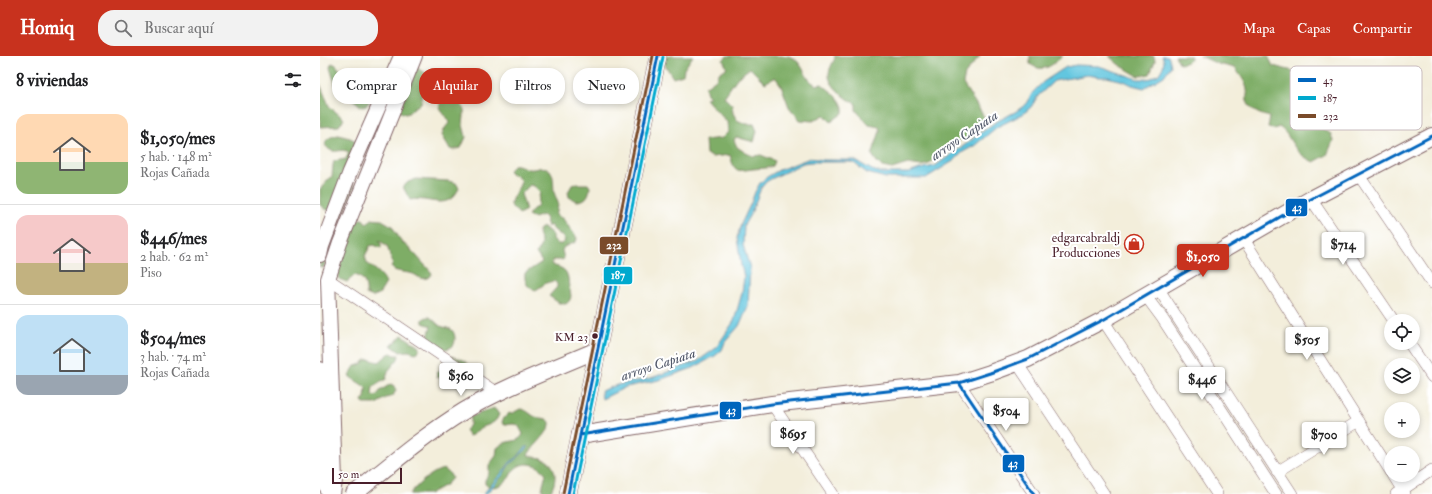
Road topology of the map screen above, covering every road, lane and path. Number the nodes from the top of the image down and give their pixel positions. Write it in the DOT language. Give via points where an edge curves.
graph roads {
  1 [pos="401,56"];
  2 [pos="415,56"];
  3 [pos="658,56"];
  4 [pos="1432,136"];
  5 [pos="1358,174"];
  6 [pos="1311,199"];
  7 [pos="1243,238"];
  8 [pos="320,255"];
  9 [pos="328,279"];
  10 [pos="1432,283"];
  11 [pos="1151,292"];
  12 [pos="1389,314"];
  13 [pos="1102,320"];
  14 [pos="598,350"];
  15 [pos="1414,350"];
  16 [pos="1017,363"];
  17 [pos="320,369"];
  18 [pos="1432,377"];
  19 [pos="960,383"];
  20 [pos="497,393"];
  21 [pos="324,399"];
  22 [pos="772,404"];
  23 [pos="1359,422"];
  24 [pos="580,435"];
  25 [pos="1384,461"];
  26 [pos="1432,470"];
  27 [pos="1277,472"];
  28 [pos="1396,482"];
  29 [pos="1401,493"];
  30 [pos="329,494"];
  31 [pos="333,494"];
  32 [pos="354,494"];
  33 [pos="568,494"];
  34 [pos="833,494"];
  35 [pos="1034,494"];
  36 [pos="1104,494"];
  37 [pos="1217,494"];
  38 [pos="1276,494"];
  39 [pos="1292,494"];
  1 -- 8 [label="street" via="350,172"];
  2 -- 9 [label="street"];
  3 -- 14 [label="main road"];
  4 -- 5 [label="main road"];
  5 -- 6 [label="main road"];
  5 -- 10 [label="street"];
  6 -- 7 [label="main road"];
  6 -- 12 [label="street"];
  7 -- 11 [label="main road"];
  7 -- 23 [label="street"];
  9 -- 20 [label="street"];
  9 -- 21 [label="street"];
  11 -- 13 [label="main road"];
  11 -- 27 [label="street"];
  11 -- 38 [label="street" via="1162,318"];
  13 -- 16 [label="main road"];
  13 -- 37 [label="street"];
  14 -- 20 [label="main road"];
  14 -- 24 [label="main road"];
  15 -- 18 [label="street"];
  16 -- 19 [label="main road"];
  16 -- 36 [label="street"];
  17 -- 21 [label="street"];
  19 -- 22 [label="main road"];
  19 -- 35 [label="street"];
  20 -- 32 [label="main road" via="430,433"];
  21 -- 30 [label="street" via="325,482"];
  21 -- 31 [label="street" via="335,481"];
  22 -- 24 [label="main road"];
  22 -- 34 [label="street"];
  23 -- 25 [label="street"];
  23 -- 27 [label="street"];
  24 -- 33 [label="main road"];
  26 -- 29 [label="street"];
  27 -- 39 [label="street"];
  28 -- 29 [label="street"];
}
